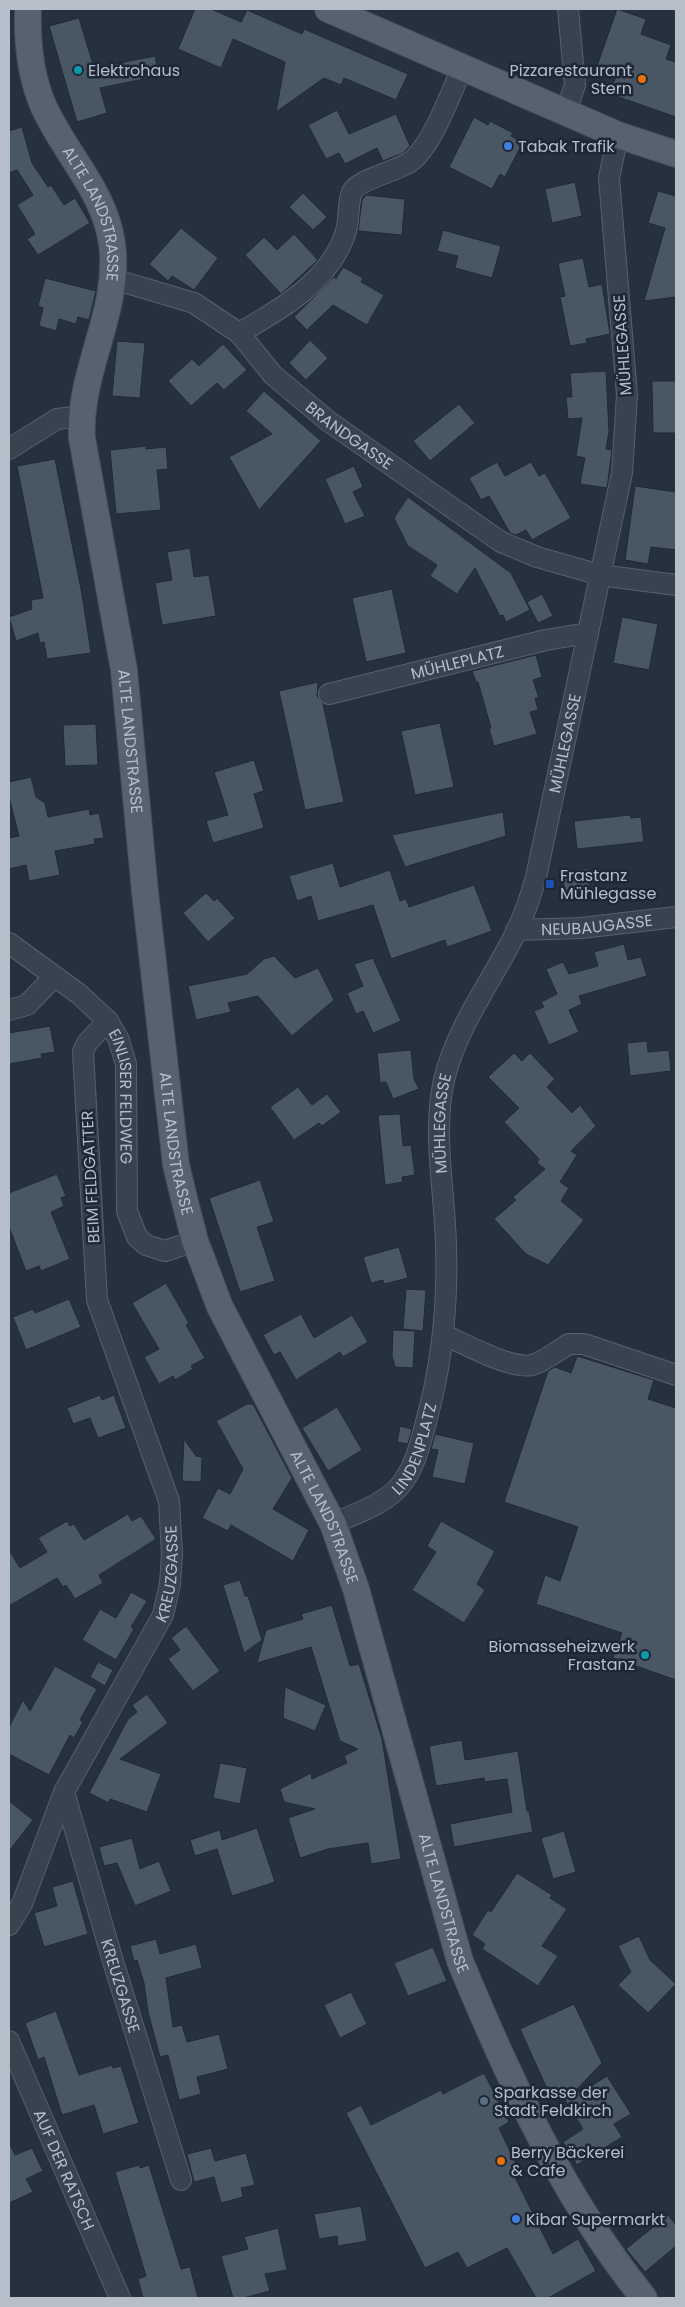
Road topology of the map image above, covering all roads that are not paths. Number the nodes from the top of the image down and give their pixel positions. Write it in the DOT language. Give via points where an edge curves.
graph roads {
  1 [pos="28,9"];
  2 [pos="328,9"];
  3 [pos="568,9"];
  4 [pos="463,66"];
  5 [pos="566,111"];
  6 [pos="618,136"];
  7 [pos="676,154"];
  8 [pos="113,279"];
  9 [pos="239,333"];
  10 [pos="81,416"];
  11 [pos="9,449"];
  12 [pos="600,575"];
  13 [pos="676,586"];
  14 [pos="588,633"];
  15 [pos="329,694"];
  16 [pos="676,917"];
  17 [pos="516,930"];
  18 [pos="9,943"];
  19 [pos="54,977"];
  20 [pos="9,1010"];
  21 [pos="108,1021"];
  22 [pos="195,1240"];
  23 [pos="444,1335"];
  24 [pos="111,1340"];
  25 [pos="676,1375"];
  26 [pos="333,1524"];
  27 [pos="64,1792"];
  28 [pos="9,1925"];
  29 [pos="9,2041"];
  30 [pos="181,2180"];
  31 [pos="120,2298"];
  32 [pos="644,2298"];
  1 -- 8 [label="main road, ALTE LANDSTRASSE" via="29,52 34,82 44,107 93,188 106,218 112,245"];
  2 -- 4 [label="main road"];
  3 -- 5 [label="street" via="575,85"];
  4 -- 5 [label="main road"];
  4 -- 9 [label="street" via="423,149 414,159 352,192 345,234 323,271 287,306"];
  5 -- 6 [label="main road"];
  6 -- 7 [label="main road"];
  6 -- 12 [label="street, MÜHLEGASSE" via="609,178 627,395 622,472"];
  8 -- 9 [label="street, BRANDGASSE" via="194,303"];
  8 -- 10 [label="main road, ALTE LANDSTRASSE"];
  9 -- 12 [label="street, BRANDGASSE" via="273,375 328,421 501,542 537,557"];
  10 -- 11 [label="street" via="57,420"];
  10 -- 22 [label="main road, ALTE LANDSTRASSE" via="84,455 124,670 176,1165"];
  12 -- 13 [label="street, BRANDGASSE"];
  12 -- 14 [label="street, MÜHLEGASSE"];
  14 -- 15 [label="street, MÜHLEPLATZ" via="546,640"];
  14 -- 17 [label="street, MÜHLEGASSE" via="536,877"];
  16 -- 17 [label="street, NEUBAUGASSE" via="581,928"];
  17 -- 23 [label="street, MÜHLEGASSE" via="462,1029 452,1053 440,1101 438,1122 446,1246"];
  18 -- 19 [label="street, EINLISER FELDWEG"];
  19 -- 20 [label="street" via="27,1004"];
  19 -- 21 [label="street, EINLISER FELDWEG" via="80,994"];
  21 -- 22 [label="street, EINLISER FELDWEG" via="118,1038 126,1064 127,1211 131,1226 137,1237 155,1249 166,1250"];
  21 -- 24 [label="street, BEIM FELDGATTER" via="86,1043 83,1052 97,1300"];
  22 -- 26 [label="main road, ALTE LANDSTRASSE" via="220,1307"];
  23 -- 25 [label="street" via="524,1366 533,1365 575,1343"];
  23 -- 26 [label="street, LINDENPLATZ" via="414,1465 398,1488 377,1503"];
  24 -- 27 [label="street, KREUZGASSE" via="169,1502 170,1584 163,1615"];
  26 -- 32 [label="main road, ALTE LANDSTRASSE" via="356,1589 460,1961 524,2106 590,2224"];
  27 -- 28 [label="street, KREUZGASSE" via="22,1904"];
  27 -- 30 [label="street, KREUZGASSE"];
  29 -- 31 [label="street, AUF DER RATSCH"];
}
